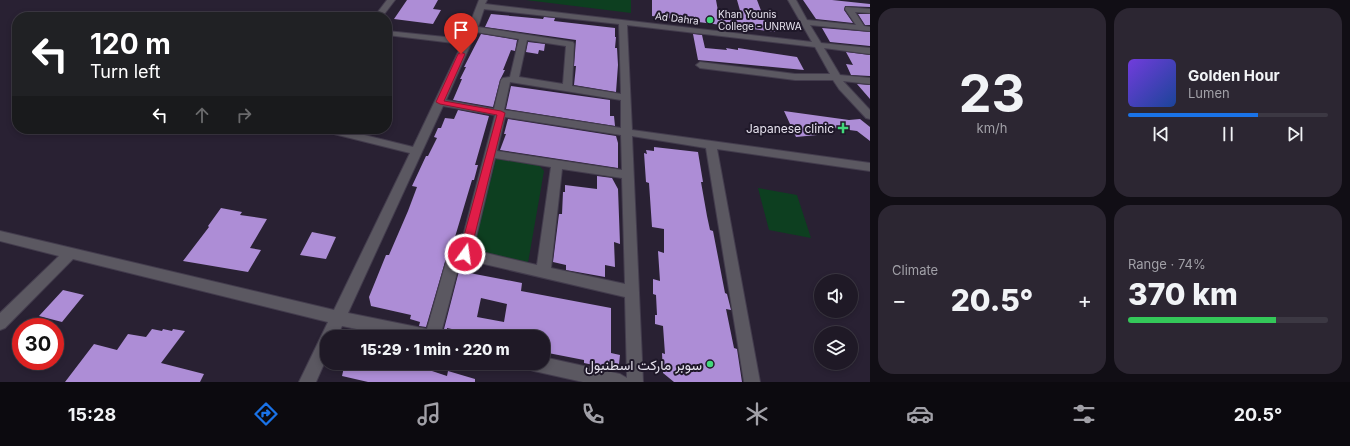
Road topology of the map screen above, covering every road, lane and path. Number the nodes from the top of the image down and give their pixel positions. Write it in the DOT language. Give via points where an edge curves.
graph roads {
  1 [pos="391,0"];
  2 [pos="792,0"];
  3 [pos="482,3"];
  4 [pos="870,11"];
  5 [pos="382,12"];
  6 [pos="805,22"];
  7 [pos="623,23"];
  8 [pos="861,28"];
  9 [pos="473,29"];
  10 [pos="870,29"];
  11 [pos="392,34"];
  12 [pos="524,37"];
  13 [pos="467,42"];
  14 [pos="817,45"];
  15 [pos="870,52"];
  16 [pos="700,65"];
  17 [pos="835,77"];
  18 [pos="514,79"];
  19 [pos="870,81"];
  20 [pos="567,88"];
  21 [pos="626,98"];
  22 [pos="440,102"];
  23 [pos="499,113"];
  24 [pos="870,116"];
  25 [pos="627,132"];
  26 [pos="346,134"];
  27 [pos="711,145"];
  28 [pos="416,151"];
  29 [pos="490,154"];
  30 [pos="557,164"];
  31 [pos="870,167"];
  32 [pos="628,175"];
  33 [pos="0,236"];
  34 [pos="70,253"];
  35 [pos="465,254"];
  36 [pos="543,272"];
  37 [pos="632,292"];
  38 [pos="338,318"];
  39 [pos="0,324"];
  40 [pos="332,330"];
  41 [pos="397,330"];
  42 [pos="433,330"];
  43 [pos="320,355"];
  44 [pos="550,367"];
  45 [pos="307,382"];
  46 [pos="620,382"];
  47 [pos="635,382"];
  48 [pos="752,382"];
  1 -- 5 [label="street"];
  2 -- 6 [label="street"];
  3 -- 7 [label="street, Ad Dahra"];
  3 -- 9 [label="street"];
  4 -- 8 [label="street" via="849,9"];
  6 -- 8 [label="street"];
  6 -- 14 [label="street"];
  7 -- 14 [label="street, Ad Dahra"];
  7 -- 21 [label="street"];
  8 -- 10 [label="street"];
  9 -- 12 [label="street"];
  9 -- 13 [label="street"];
  11 -- 13 [label="street"];
  12 -- 18 [label="street"];
  12 -- 20 [label="street" via="570,44"];
  13 -- 22 [label="street"];
  14 -- 15 [label="street, Ad Dahra"];
  14 -- 17 [label="street"];
  16 -- 17 [label="street" via="795,77"];
  17 -- 19 [label="street"];
  17 -- 24 [label="street" via="842,88"];
  18 -- 20 [label="street"];
  18 -- 23 [label="street" via="506,80"];
  20 -- 21 [label="street"];
  21 -- 25 [label="street"];
  22 -- 23 [label="street"];
  22 -- 28 [label="street"];
  23 -- 25 [label="street"];
  23 -- 29 [label="street"];
  25 -- 27 [label="street"];
  25 -- 32 [label="street"];
  26 -- 28 [label="street"];
  27 -- 31 [label="street"];
  27 -- 48 [label="street"];
  28 -- 38 [label="street"];
  29 -- 30 [label="street"];
  29 -- 35 [label="street"];
  30 -- 32 [label="street"];
  30 -- 36 [label="street"];
  32 -- 37 [label="street"];
  33 -- 34 [label="street"];
  34 -- 38 [label="street"];
  34 -- 39 [label="street"];
  35 -- 36 [label="street"];
  35 -- 42 [label="street" via="454,262"];
  36 -- 37 [label="street"];
  37 -- 47 [label="street"];
  38 -- 40 [label="street"];
  38 -- 41 [label="street"];
  43 -- 45 [label="street"];
  44 -- 46 [label="street"];
}
